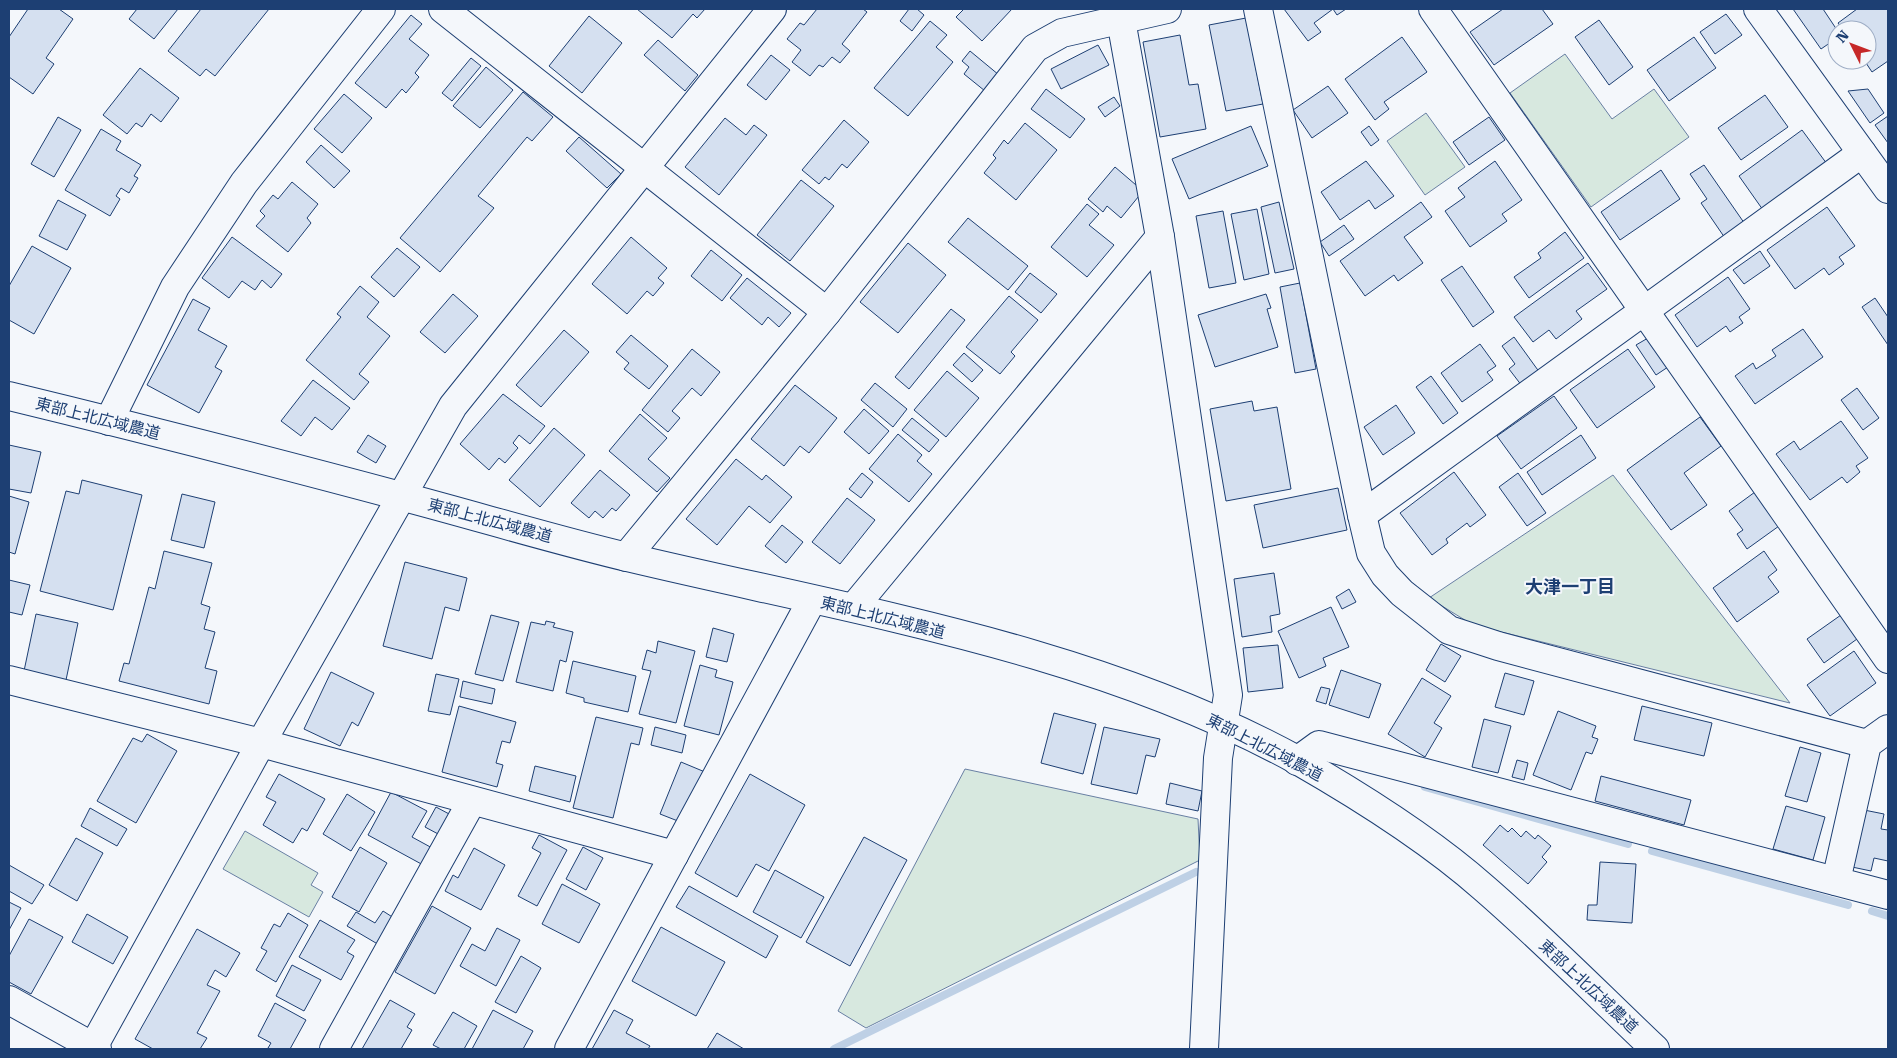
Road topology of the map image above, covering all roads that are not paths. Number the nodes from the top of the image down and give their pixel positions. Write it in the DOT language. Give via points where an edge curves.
graph roads {
  1 [pos="381,9"];
  2 [pos="443,9"];
  3 [pos="772,9"];
  4 [pos="1167,9"];
  5 [pos="1258,9"];
  6 [pos="1433,9"];
  7 [pos="1758,9"];
  8 [pos="1120,13"];
  9 [pos="1862,153"];
  10 [pos="644,169"];
  11 [pos="1888,189"];
  12 [pos="1160,237"];
  13 [pos="827,312"];
  14 [pos="1644,312"];
  15 [pos="9,396"];
  16 [pos="109,420"];
  17 [pos="400,496"];
  18 [pos="1362,515"];
  19 [pos="626,557"];
  20 [pos="812,600"];
  21 [pos="854,607"];
  22 [pos="1888,659"];
  23 [pos="9,680"];
  24 [pos="1224,723"];
  25 [pos="1878,737"];
  26 [pos="261,743"];
  27 [pos="1297,761"];
  28 [pos="472,801"];
  29 [pos="674,855"];
  30 [pos="1836,881"];
  31 [pos="1888,895"];
  32 [pos="9,1000"];
  33 [pos="94,1049"];
  34 [pos="334,1049"];
  35 [pos="569,1049"];
  36 [pos="1204,1049"];
  37 [pos="1655,1049"];
  1 -- 16 [label="street" via="244,183 175,287"];
  2 -- 10 [label="street"];
  3 -- 10 [label="street"];
  4 -- 8 [label="street"];
  5 -- 18 [label="street"];
  6 -- 14 [label="street"];
  7 -- 9 [label="street"];
  8 -- 12 [label="street"];
  8 -- 13 [label="street" via="1062,33 1035,48"];
  9 -- 11 [label="street"];
  9 -- 14 [label="street"];
  10 -- 13 [label="street"];
  10 -- 17 [label="street" via="453,406"];
  12 -- 21 [label="street"];
  12 -- 24 [label="street" via="1228,695"];
  13 -- 19 [label="street"];
  14 -- 18 [label="street"];
  14 -- 22 [label="street"];
  15 -- 16 [label="street, 東部上北広域農道"];
  16 -- 17 [label="street, 東部上北広域農道"];
  17 -- 19 [label="street, 東部上北広域農道"];
  17 -- 26 [label="street"];
  18 -- 25 [label="street" via="1371,552 1385,576 1449,630 1498,646"];
  19 -- 20 [label="street, 東部上北広域農道"];
  20 -- 21 [label="street, 東部上北広域農道"];
  20 -- 29 [label="street"];
  21 -- 24 [label="street, 東部上北広域農道" via="1135,687"];
  23 -- 26 [label="street"];
  24 -- 27 [label="street, 東部上北広域農道"];
  24 -- 36 [label="street" via="1218,758"];
  25 -- 30 [label="street"];
  26 -- 28 [label="street"];
  26 -- 33 [label="street"];
  27 -- 30 [label="street" via="1320,745"];
  27 -- 37 [label="street, 東部上北広域農道" via="1367,803 1482,886"];
  28 -- 29 [label="street"];
  28 -- 34 [label="street"];
  29 -- 35 [label="street"];
  30 -- 31 [label="street"];
  32 -- 33 [label="street"];
}
